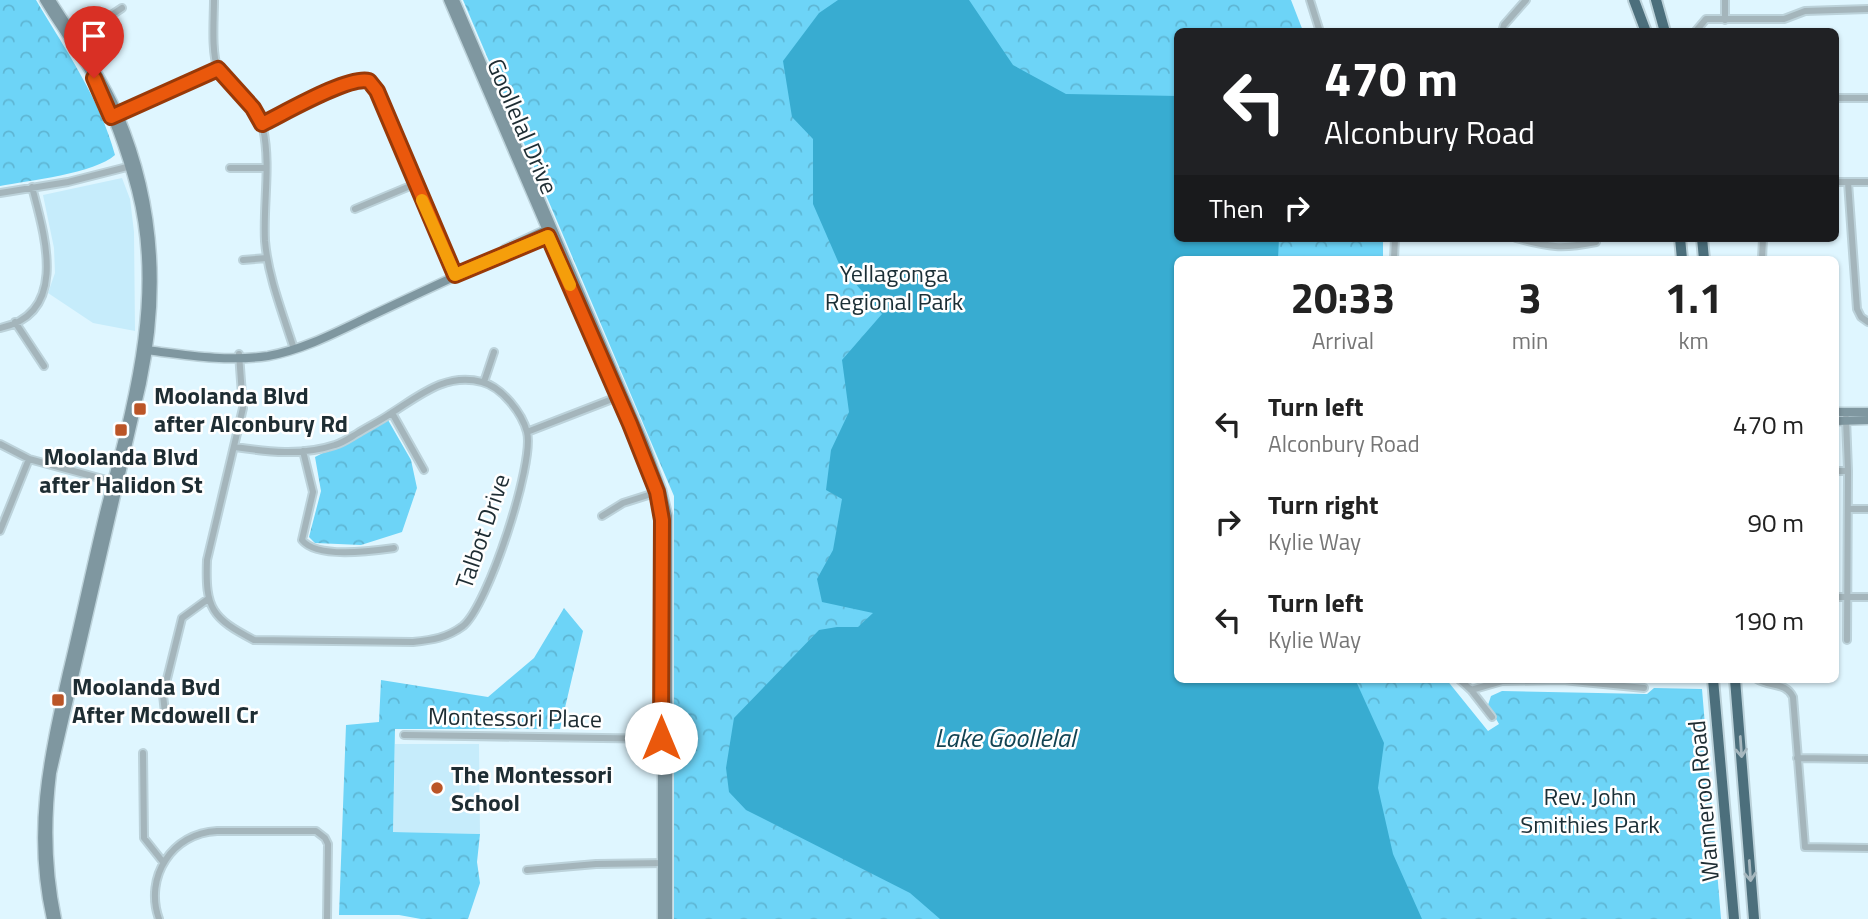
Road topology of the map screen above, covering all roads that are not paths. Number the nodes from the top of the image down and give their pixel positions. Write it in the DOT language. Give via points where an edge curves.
graph roads {
  1 [pos="44,0"];
  2 [pos="51,0"];
  3 [pos="214,0"];
  4 [pos="448,0"];
  5 [pos="455,0"];
  6 [pos="1310,0"];
  7 [pos="1526,0"];
  8 [pos="1634,0"];
  9 [pos="1656,0"];
  10 [pos="1725,0"];
  11 [pos="122,8"];
  12 [pos="1868,9"];
  13 [pos="1725,20"];
  14 [pos="1319,28"];
  15 [pos="1503,28"];
  16 [pos="1644,28"];
  17 [pos="1664,28"];
  18 [pos="1698,28"];
  19 [pos="73,40"];
  20 [pos="218,69"];
  21 [pos="1839,98"];
  22 [pos="1868,98"];
  23 [pos="115,115"];
  24 [pos="262,124"];
  25 [pos="133,166"];
  26 [pos="230,168"];
  27 [pos="266,168"];
  28 [pos="1839,182"];
  29 [pos="1848,182"];
  30 [pos="1868,182"];
  31 [pos="415,184"];
  32 [pos="32,187"];
  33 [pos="0,193"];
  34 [pos="355,209"];
  35 [pos="550,232"];
  36 [pos="1531,242"];
  37 [pos="1596,242"];
  38 [pos="267,258"];
  39 [pos="243,260"];
  40 [pos="454,273"];
  41 [pos="15,322"];
  42 [pos="1868,322"];
  43 [pos="0,328"];
  44 [pos="146,347"];
  45 [pos="293,347"];
  46 [pos="494,352"];
  47 [pos="239,356"];
  48 [pos="44,366"];
  49 [pos="484,382"];
  50 [pos="620,396"];
  51 [pos="1868,412"];
  52 [pos="392,413"];
  53 [pos="1842,415"];
  54 [pos="1868,419"];
  55 [pos="527,432"];
  56 [pos="0,444"];
  57 [pos="235,447"];
  58 [pos="303,451"];
  59 [pos="29,459"];
  60 [pos="424,470"];
  61 [pos="1839,471"];
  62 [pos="1848,471"];
  63 [pos="116,482"];
  64 [pos="659,491"];
  65 [pos="1847,509"];
  66 [pos="1868,509"];
  67 [pos="602,516"];
  68 [pos="0,531"];
  69 [pos="394,548"];
  70 [pos="1839,597"];
  71 [pos="1846,597"];
  72 [pos="1868,597"];
  73 [pos="208,600"];
  74 [pos="1847,640"];
  75 [pos="1463,683"];
  76 [pos="1495,683"];
  77 [pos="1593,683"];
  78 [pos="1713,683"];
  79 [pos="1735,683"];
  80 [pos="1764,683"];
  81 [pos="1644,688"];
  82 [pos="1471,690"];
  83 [pos="165,713"];
  84 [pos="1492,717"];
  85 [pos="404,735"];
  86 [pos="664,739"];
  87 [pos="143,752"];
  88 [pos="1797,758"];
  89 [pos="1868,759"];
  90 [pos="1868,848"];
  91 [pos="163,862"];
  92 [pos="664,863"];
  93 [pos="527,870"];
  94 [pos="1732,918"];
  95 [pos="51,919"];
  96 [pos="57,919"];
  97 [pos="159,919"];
  98 [pos="327,919"];
  99 [pos="662,919"];
  100 [pos="668,919"];
  101 [pos="1754,919"];
  1 -- 19 [label="street"];
  2 -- 19 [label="street"];
  3 -- 20 [label="street"];
  4 -- 35 [label="street, Goollelal Drive"];
  5 -- 35 [label="street, Goollelal Drive"];
  6 -- 14 [label="street"];
  7 -- 15 [label="street"];
  8 -- 16 [label="highway"];
  9 -- 17 [label="highway"];
  10 -- 13 [label="street"];
  11 -- 19 [label="street"];
  12 -- 13 [label="street" via="1805,11 1784,19"];
  13 -- 18 [label="street" via="1706,19"];
  19 -- 23 [label="street" via="97,72"];
  20 -- 23 [label="street"];
  20 -- 24 [label="street"];
  21 -- 22 [label="street"];
  23 -- 25 [label="street"];
  24 -- 27 [label="street"];
  24 -- 31 [label="street" via="357,79 369,81"];
  25 -- 32 [label="street"];
  25 -- 44 [label="street" via="148,212 153,264 154,297"];
  26 -- 27 [label="street"];
  27 -- 38 [label="street"];
  28 -- 29 [label="street"];
  29 -- 30 [label="street"];
  29 -- 42 [label="street" via="1857,309"];
  31 -- 34 [label="street"];
  31 -- 40 [label="street"];
  32 -- 33 [label="street"];
  32 -- 41 [label="street" via="46,242 48,273 33,309"];
  35 -- 40 [label="street"];
  35 -- 50 [label="street, Goollelal Drive"];
  36 -- 37 [label="street" via="1573,247"];
  38 -- 39 [label="street"];
  38 -- 45 [label="street"];
  40 -- 45 [label="street" via="337,332"];
  41 -- 43 [label="street"];
  41 -- 48 [label="street"];
  44 -- 47 [label="street"];
  44 -- 63 [label="street"];
  45 -- 47 [label="street" via="271,355"];
  46 -- 49 [label="street"];
  47 -- 57 [label="street" via="243,408"];
  49 -- 52 [label="street" via="442,383"];
  49 -- 55 [label="street" via="507,399"];
  50 -- 55 [label="street"];
  50 -- 64 [label="street, Goollelal Drive"];
  51 -- 53 [label="street"];
  52 -- 58 [label="street" via="337,445"];
  52 -- 60 [label="street"];
  53 -- 54 [label="street"];
  53 -- 62 [label="street"];
  55 -- 73 [label="street, Talbot Drive" via="528,455 498,561 472,614 451,633 414,642 254,640 231,628"];
  56 -- 59 [label="street"];
  57 -- 58 [label="street"];
  57 -- 73 [label="street" via="207,561"];
  58 -- 69 [label="street" via="313,492 303,531 306,545 361,552"];
  59 -- 63 [label="street"];
  59 -- 68 [label="street"];
  61 -- 62 [label="street"];
  62 -- 65 [label="street"];
  63 -- 95 [label="street" via="44,786 42,862"];
  63 -- 96 [label="street" via="52,774 48,859"];
  64 -- 67 [label="street"];
  64 -- 86 [label="street, Goollelal Drive"];
  65 -- 66 [label="street"];
  65 -- 71 [label="street"];
  70 -- 71 [label="street"];
  71 -- 72 [label="street"];
  71 -- 74 [label="street"];
  73 -- 83 [label="street" via="182,618 163,695"];
  75 -- 82 [label="street"];
  76 -- 82 [label="street"];
  77 -- 81 [label="street"];
  78 -- 94 [label="highway, Wanneroo Road"];
  79 -- 101 [label="highway, Wanneroo Road, one-way"];
  80 -- 88 [label="street" via="1790,690"];
  82 -- 84 [label="street"];
  85 -- 86 [label="street, Montessori Place"];
  86 -- 92 [label="street, Goollelal Drive"];
  87 -- 91 [label="street" via="144,838"];
  88 -- 89 [label="street"];
  88 -- 90 [label="street" via="1805,847"];
  91 -- 97 [label="street" via="154,892"];
  91 -- 98 [label="street" via="183,841 205,831 316,831 328,844"];
  92 -- 93 [label="street"];
  92 -- 99 [label="street, Goollelal Drive"];
  92 -- 100 [label="street, Goollelal Drive"];
}
